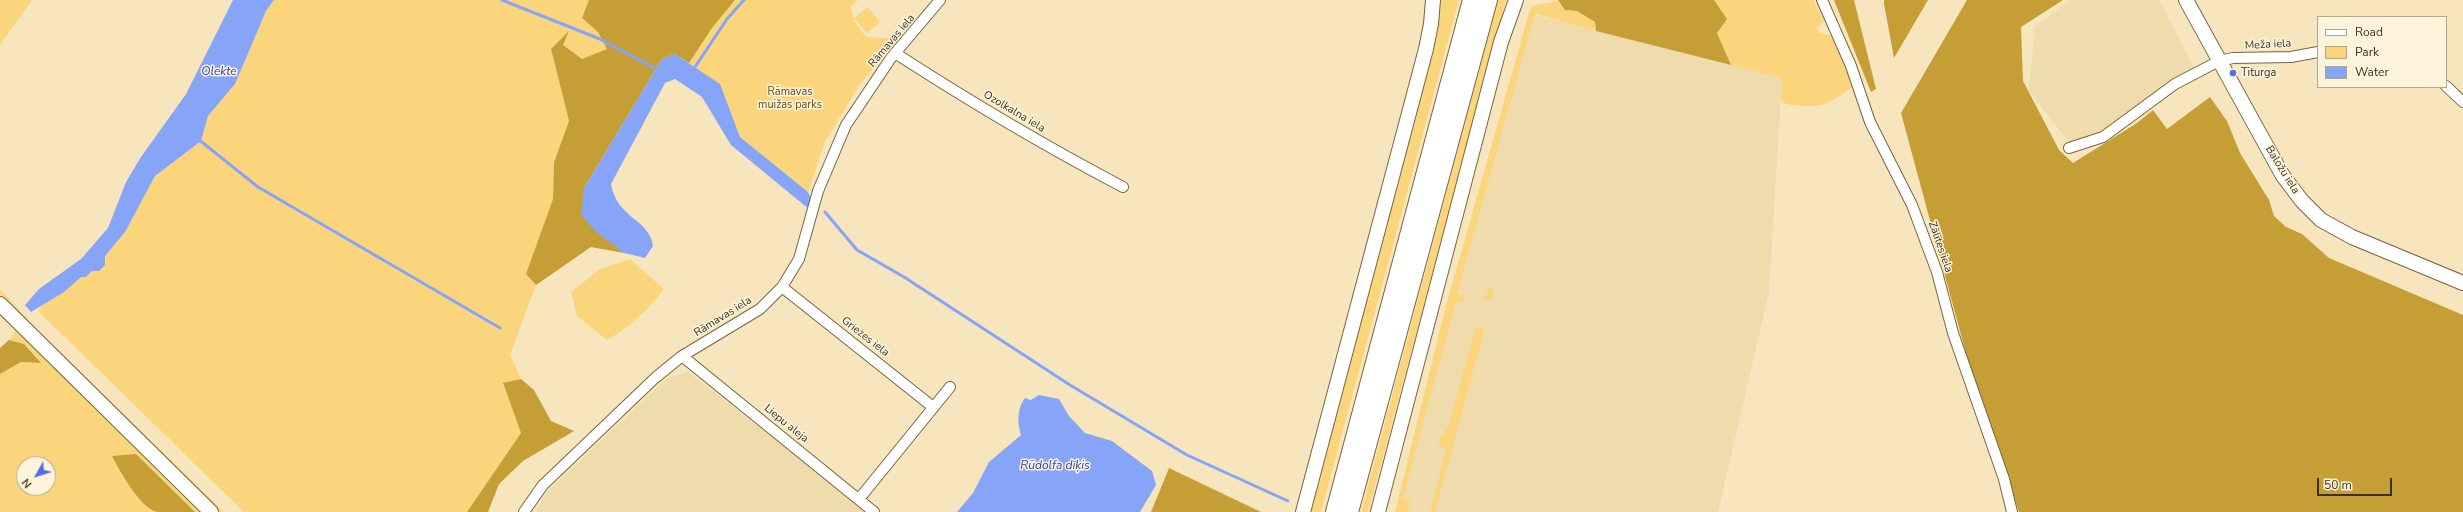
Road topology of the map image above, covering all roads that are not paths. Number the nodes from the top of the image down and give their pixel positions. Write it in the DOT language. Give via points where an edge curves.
graph roads {
  1 [pos="940,0"];
  2 [pos="1433,0"];
  3 [pos="1472,0"];
  4 [pos="1488,0"];
  5 [pos="1516,0"];
  6 [pos="1822,0"];
  7 [pos="2186,0"];
  8 [pos="2317,52"];
  9 [pos="895,53"];
  10 [pos="2219,61"];
  11 [pos="2447,87"];
  12 [pos="2463,102"];
  13 [pos="2069,148"];
  14 [pos="1123,186"];
  15 [pos="2463,283"];
  16 [pos="782,287"];
  17 [pos="0,304"];
  18 [pos="682,356"];
  19 [pos="950,387"];
  20 [pos="933,407"];
  21 [pos="859,500"];
  22 [pos="211,512"];
  23 [pos="524,512"];
  24 [pos="874,512"];
  25 [pos="1303,512"];
  26 [pos="1335,512"];
  27 [pos="1349,512"];
  28 [pos="1378,512"];
  29 [pos="2012,512"];
  1 -- 9 [label="street, Rāmavas iela"];
  2 -- 25 [label="main road" via="1426,49"];
  3 -- 26 [label="highway"];
  4 -- 27 [label="highway"];
  5 -- 28 [label="main road" via="1502,42"];
  6 -- 29 [label="street, Zālītes iela" via="1851,66 1870,122 1912,205 1937,272 1953,333 2004,479"];
  7 -- 10 [label="main road, Baložu iela"];
  8 -- 10 [label="street, Meža iela" via="2291,57 2232,58"];
  9 -- 14 [label="street, Ozolkalna iela" via="947,87 1066,157"];
  9 -- 16 [label="street, Rāmavas iela" via="860,101 846,126 818,192 800,259"];
  10 -- 13 [label="street, Meža iela" via="2175,84 2103,137"];
  10 -- 15 [label="main road, Baložu iela" via="2283,176 2321,220 2352,237"];
  11 -- 12 [label="street"];
  16 -- 18 [label="street, Rāmavas iela" via="760,309"];
  16 -- 20 [label="street, Griezes iela"];
  17 -- 22 [label="main road"];
  18 -- 21 [label="street, Liepu aleja"];
  18 -- 23 [label="street, Rāmavas iela" via="655,378 543,485"];
  19 -- 20 [label="street"];
  20 -- 21 [label="street"];
  21 -- 24 [label="street, Liepu aleja"];
}
